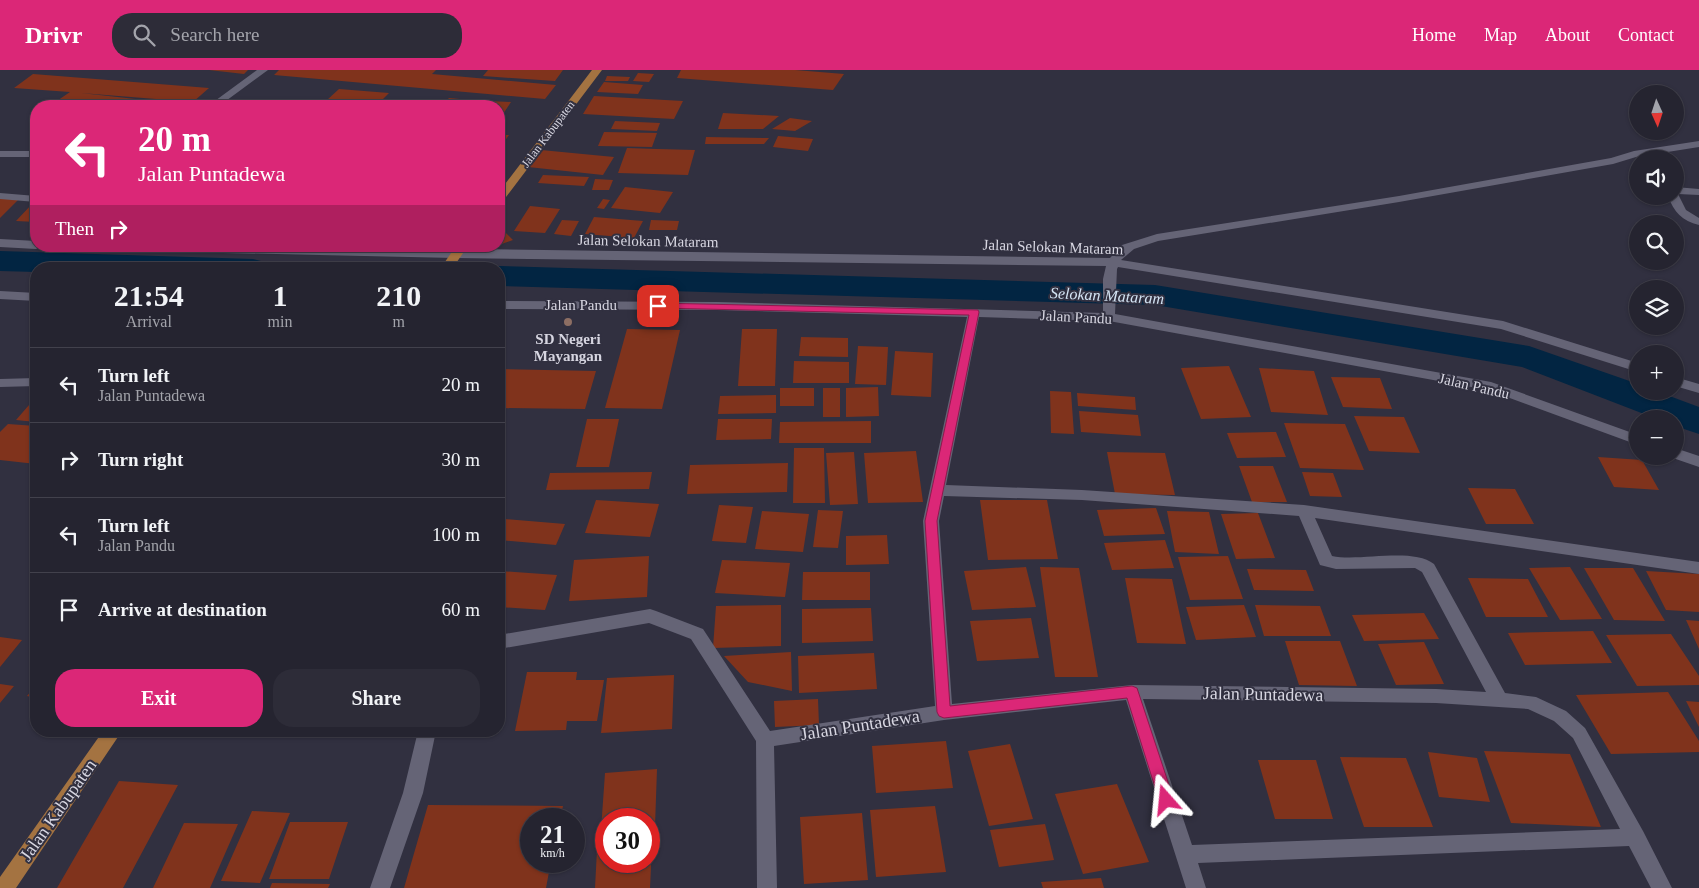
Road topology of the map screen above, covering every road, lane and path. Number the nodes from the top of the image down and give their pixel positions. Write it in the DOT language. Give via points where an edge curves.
graph roads {
  1 [pos="263,70"];
  2 [pos="597,70"];
  3 [pos="222,100"];
  4 [pos="1699,144"];
  5 [pos="1670,150"];
  6 [pos="0,154"];
  7 [pos="30,154"];
  8 [pos="1629,158"];
  9 [pos="505,191"];
  10 [pos="1684,191"];
  11 [pos="1699,192"];
  12 [pos="0,196"];
  13 [pos="30,198"];
  14 [pos="1678,205"];
  15 [pos="1699,222"];
  16 [pos="0,244"];
  17 [pos="30,245"];
  18 [pos="295,252"];
  19 [pos="454,258"];
  20 [pos="1112,262"];
  21 [pos="0,295"];
  22 [pos="30,297"];
  23 [pos="505,305"];
  24 [pos="974,312"];
  25 [pos="1109,313"];
  26 [pos="1629,365"];
  27 [pos="30,382"];
  28 [pos="0,383"];
  29 [pos="1684,384"];
  30 [pos="1699,389"];
  31 [pos="1629,437"];
  32 [pos="1684,457"];
  33 [pos="1699,462"];
  34 [pos="938,490"];
  35 [pos="1304,511"];
  36 [pos="1699,568"];
  37 [pos="505,641"];
  38 [pos="1132,692"];
  39 [pos="1500,700"];
  40 [pos="944,712"];
  41 [pos="109,737"];
  42 [pos="426,737"];
  43 [pos="765,740"];
  44 [pos="1636,837"];
  45 [pos="1184,854"];
  46 [pos="4,888"];
  47 [pos="380,888"];
  48 [pos="767,888"];
  49 [pos="1196,888"];
  50 [pos="1662,888"];
  1 -- 3 [label="street"];
  2 -- 9 [label="main road, Jalan Kabupaten"];
  4 -- 5 [label="street"];
  6 -- 7 [label="street"];
  8 -- 20 [label="street" via="1156,238 1127,247"];
  10 -- 11 [label="street"];
  12 -- 13 [label="street"];
  14 -- 15 [label="street" via="1687,218"];
  16 -- 17 [label="street"];
  18 -- 19 [label="street, Jalan Selokan Mataram"];
  19 -- 20 [label="street, Jalan Selokan Mataram"];
  20 -- 25 [label="street"];
  20 -- 26 [label="street, Jalan Selokan Mataram" via="1503,325"];
  21 -- 22 [label="street"];
  23 -- 24 [label="street, Jalan Pandu"];
  24 -- 25 [label="street, Jalan Pandu"];
  24 -- 34 [label="street"];
  25 -- 31 [label="street, Jalan Pandu" via="1491,386"];
  27 -- 28 [label="street"];
  29 -- 30 [label="street"];
  32 -- 33 [label="street"];
  34 -- 35 [label="street" via="1082,495"];
  34 -- 40 [label="street" via="931,521"];
  35 -- 36 [label="street"];
  35 -- 39 [label="street" via="1326,561 1415,562 1428,568"];
  37 -- 43 [label="street" via="650,616 697,634"];
  38 -- 39 [label="street, Jalan Puntadewa" via="1436,696"];
  38 -- 40 [label="street, Jalan Puntadewa"];
  38 -- 45 [label="street"];
  39 -- 44 [label="street, Jalan Puntadewa" via="1530,702 1546,708 1579,733"];
  40 -- 43 [label="street, Jalan Puntadewa"];
  41 -- 46 [label="main road, Jalan Kabupaten"];
  42 -- 47 [label="street" via="412,793"];
  43 -- 48 [label="street"];
  44 -- 45 [label="street"];
  44 -- 50 [label="street, Jalan Puntadewa"];
  45 -- 49 [label="street"];
}
